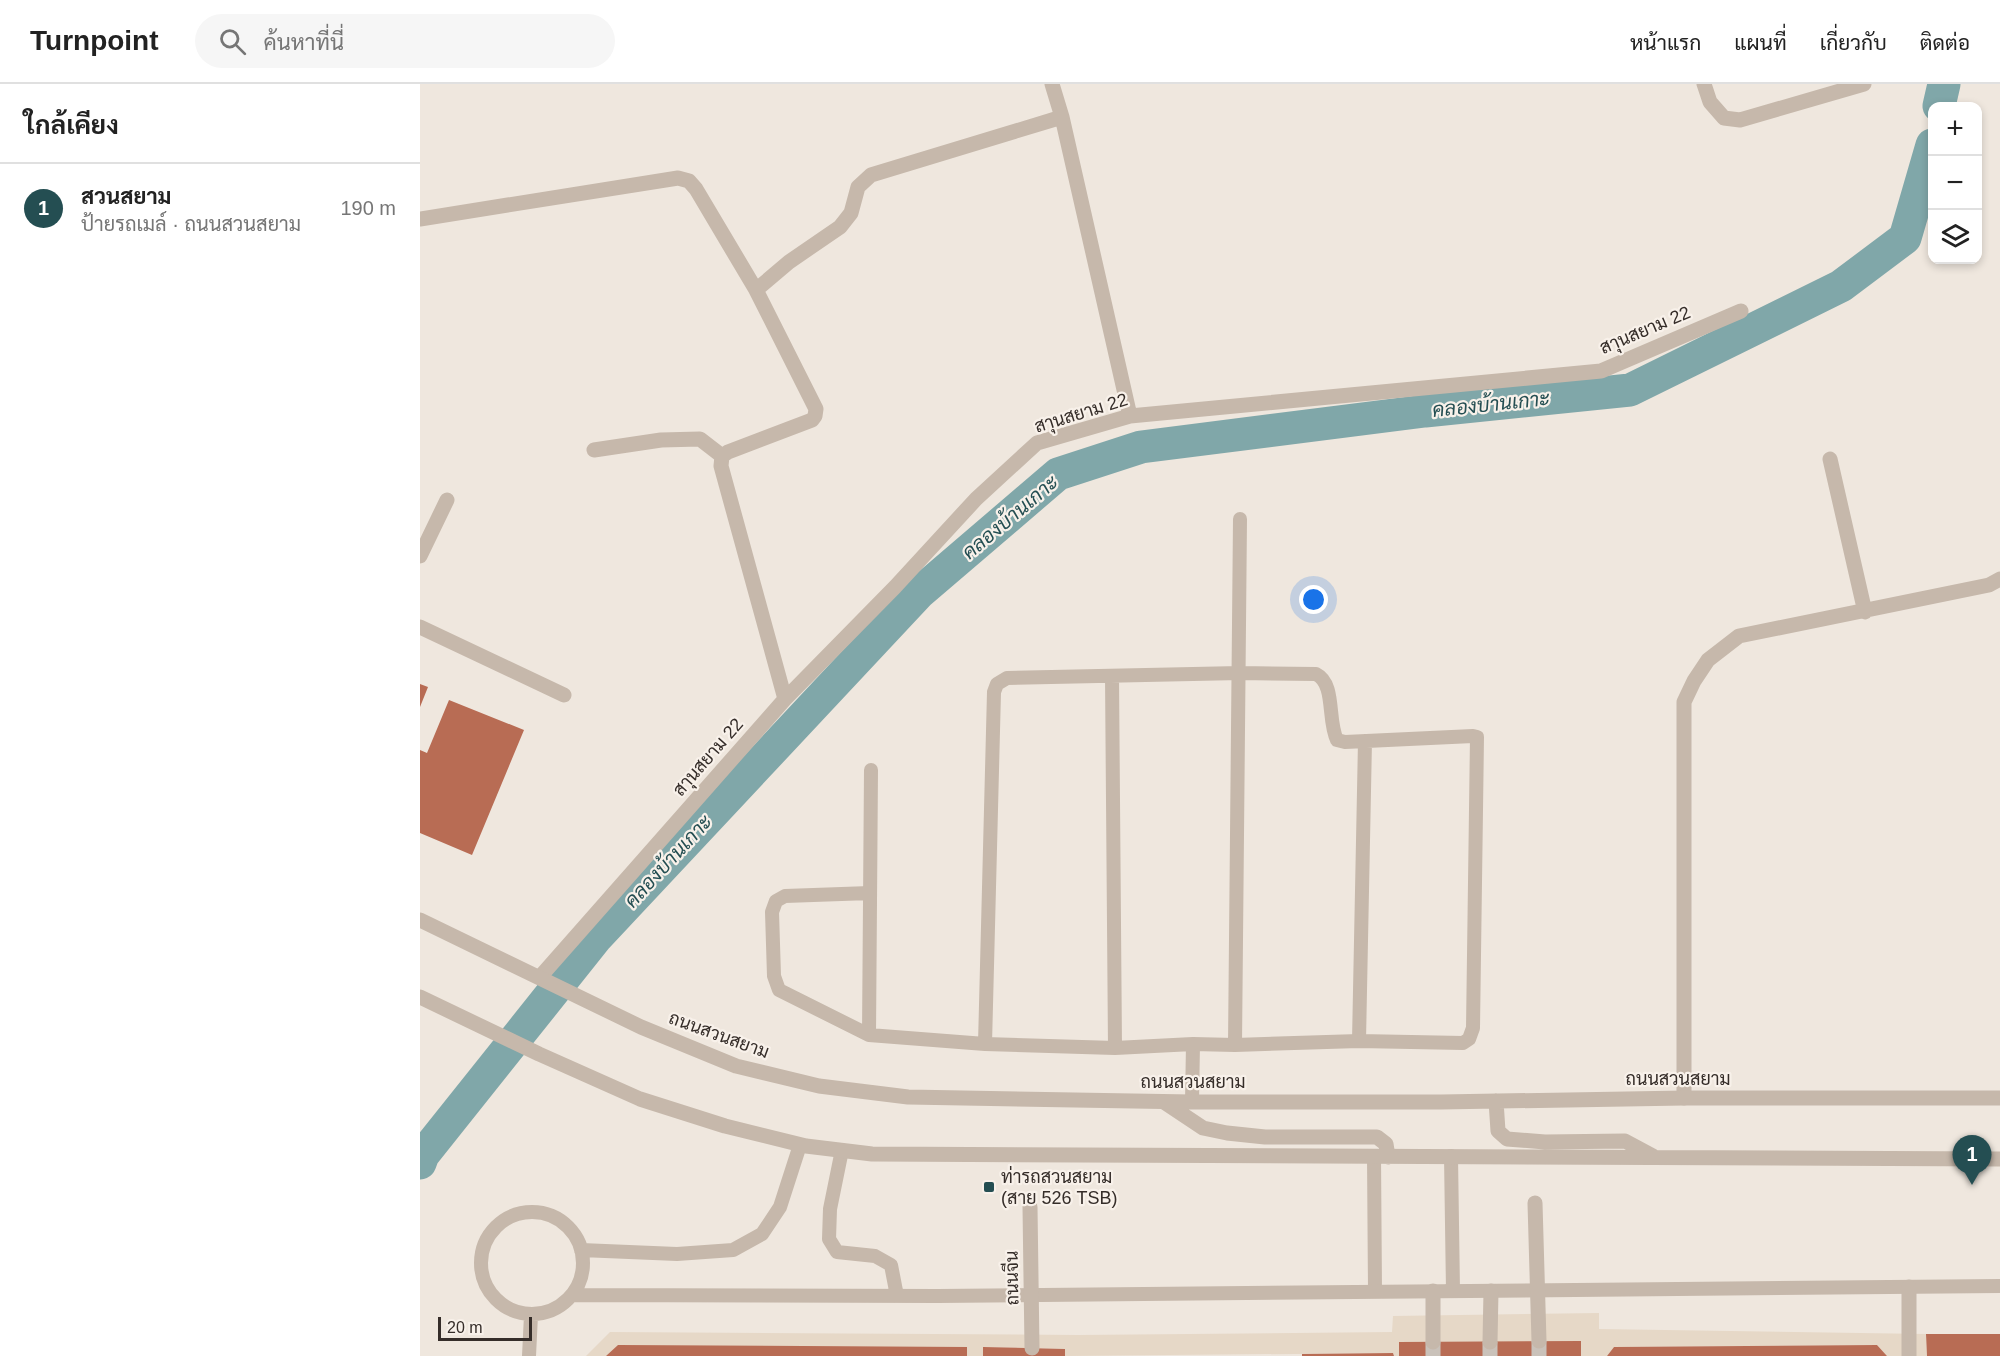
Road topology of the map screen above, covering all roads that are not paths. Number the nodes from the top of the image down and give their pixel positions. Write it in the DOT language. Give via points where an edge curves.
graph roads {
  1 [pos="1052,84"];
  2 [pos="1704,84"];
  3 [pos="1864,84"];
  4 [pos="1062,117"];
  5 [pos="420,219"];
  6 [pos="756,290"];
  7 [pos="1741,311"];
  8 [pos="1130,416"];
  9 [pos="594,450"];
  10 [pos="722,456"];
  11 [pos="1830,459"];
  12 [pos="447,500"];
  13 [pos="1240,519"];
  14 [pos="420,556"];
  15 [pos="2000,579"];
  16 [pos="1865,612"];
  17 [pos="420,627"];
  18 [pos="1240,673"];
  19 [pos="1112,676"];
  20 [pos="564,695"];
  21 [pos="785,699"];
  22 [pos="1365,741"];
  23 [pos="871,770"];
  24 [pos="870,893"];
  25 [pos="420,920"];
  26 [pos="540,977"];
  27 [pos="420,997"];
  28 [pos="869,1035"];
  29 [pos="1359,1041"];
  30 [pos="985,1044"];
  31 [pos="1193,1044"];
  32 [pos="1235,1045"];
  33 [pos="1114,1048"];
  34 [pos="1684,1098"];
  35 [pos="2000,1098"];
  36 [pos="1496,1101"];
  37 [pos="1164,1102"];
  38 [pos="1192,1102"];
  39 [pos="800,1145"];
  40 [pos="842,1150"];
  41 [pos="1381,1156"];
  42 [pos="1451,1156"];
  43 [pos="1656,1158"];
  44 [pos="2000,1159"];
  45 [pos="1535,1203"];
  46 [pos="1030,1207"];
  47 [pos="581,1250"];
  48 [pos="2000,1286"];
  49 [pos="1909,1287"];
  50 [pos="1538,1290"];
  51 [pos="1375,1291"];
  52 [pos="1432,1291"];
  53 [pos="1453,1291"];
  54 [pos="1491,1291"];
  55 [pos="1032,1294"];
  56 [pos="572,1295"];
  57 [pos="897,1296"];
  58 [pos="531,1315"];
  59 [pos="1539,1341"];
  60 [pos="1433,1342"];
  61 [pos="1490,1342"];
  62 [pos="1032,1348"];
  63 [pos="529,1356"];
  64 [pos="1909,1356"];
  1 -- 4 [label="street"];
  2 -- 3 [label="street" via="1710,102 1724,118 1740,120"];
  4 -- 6 [label="street" via="871,175 858,187 851,213 840,227"];
  4 -- 8 [label="street"];
  5 -- 6 [label="street" via="678,178 689,181 696,189"];
  6 -- 10 [label="street" via="816,409 815,416"];
  7 -- 8 [label="street, สาุนสยาม 22" via="1601,371"];
  8 -- 21 [label="street, สาุนสยาม 22" via="1037,443 976,499"];
  9 -- 10 [label="street" via="661,440 700,439"];
  10 -- 21 [label="street" via="721,466"];
  11 -- 16 [label="street"];
  12 -- 14 [label="street"];
  13 -- 18 [label="lane"];
  15 -- 16 [label="street" via="1989,585"];
  16 -- 34 [label="street" via="1739,636 1708,660 1684,702"];
  17 -- 20 [label="street"];
  18 -- 19 [label="lane"];
  18 -- 22 [label="lane" via="1323,677 1328,686 1336,740"];
  18 -- 32 [label="lane"];
  19 -- 30 [label="lane" via="1007,678 994,692"];
  19 -- 33 [label="lane"];
  21 -- 26 [label="street, สาุนสยาม 22"];
  22 -- 29 [label="lane"];
  22 -- 29 [label="lane" via="1477,737 1474,1016 1469,1039 1463,1043"];
  23 -- 24 [label="lane"];
  24 -- 28 [label="lane"];
  24 -- 28 [label="lane" via="785,896 776,901 772,912 774,976 779,990"];
  25 -- 26 [label="street, ถนนสวนสยาม"];
  26 -- 37 [label="street, ถนนสวนสยาม" via="641,1027 736,1066 819,1086 908,1097"];
  27 -- 39 [label="street" via="640,1099"];
  28 -- 30 [label="lane"];
  29 -- 32 [label="lane"];
  30 -- 33 [label="lane"];
  31 -- 32 [label="lane"];
  31 -- 33 [label="lane"];
  31 -- 38 [label="lane"];
  34 -- 35 [label="street, ถนนสวนสยาม"];
  34 -- 36 [label="street, ถนนสวนสยาม"];
  36 -- 38 [label="street, ถนนสวนสยาม"];
  36 -- 43 [label="street" via="1498,1131 1507,1139 1625,1141"];
  37 -- 38 [label="street, ถนนสวนสยาม"];
  37 -- 41 [label="street" via="1203,1128 1227,1133 1377,1137 1386,1144"];
  39 -- 40 [label="street"];
  39 -- 47 [label="lane" via="780,1207 762,1234 734,1250 677,1254"];
  40 -- 41 [label="street" via="884,1154"];
  40 -- 57 [label="lane" via="830,1209 829,1239 837,1252 875,1256 891,1265"];
  41 -- 42 [label="street"];
  41 -- 51 [label="lane"];
  42 -- 43 [label="street"];
  42 -- 53 [label="lane"];
  43 -- 44 [label="street"];
  45 -- 50 [label="street"];
  46 -- 55 [label="street, ถนนจีน"];
  47 -- 56 [label="lane" via="583,1266"];
  47 -- 58 [label="lane" via="575,1235 563,1222 530,1211 498,1224 486,1238 480,1254 480,1272 487,1289 498,1303 513,1312"];
  48 -- 49 [label="lane"];
  49 -- 50 [label="lane"];
  49 -- 64 [label="street"];
  50 -- 54 [label="lane"];
  50 -- 59 [label="street"];
  51 -- 52 [label="lane"];
  51 -- 55 [label="lane"];
  52 -- 53 [label="lane"];
  52 -- 60 [label="street"];
  53 -- 54 [label="lane"];
  54 -- 61 [label="street"];
  55 -- 57 [label="lane"];
  55 -- 62 [label="street, ถนนจีน"];
  56 -- 57 [label="lane"];
  56 -- 58 [label="lane" via="554,1310"];
  58 -- 63 [label="lane"];
}
